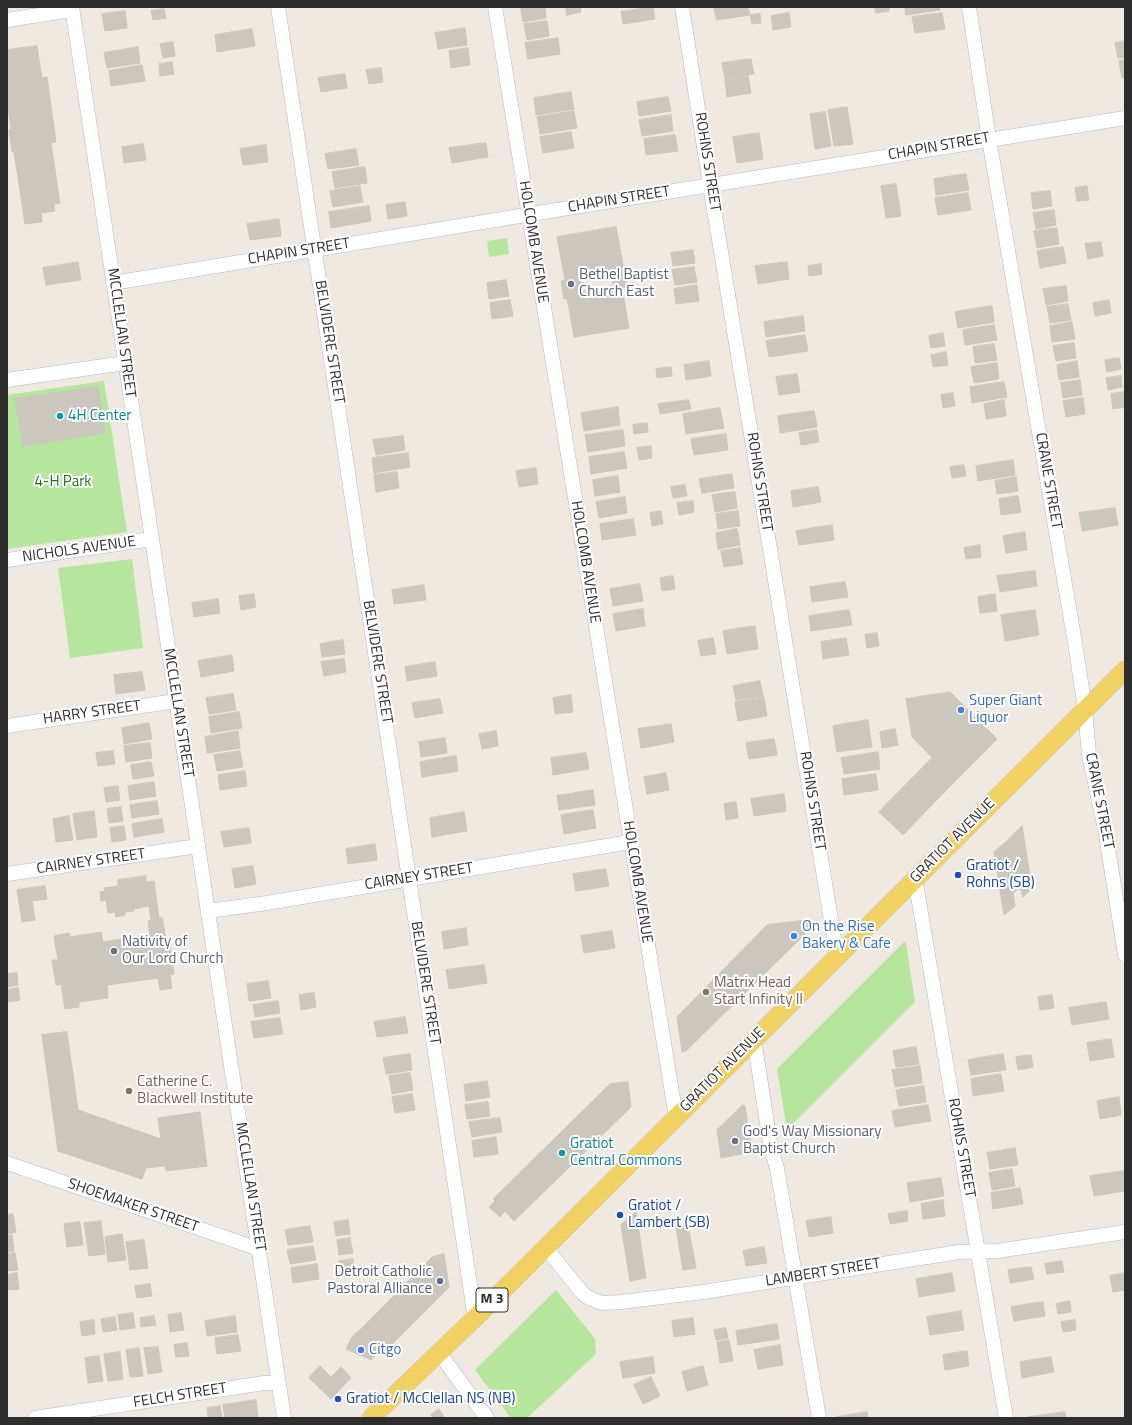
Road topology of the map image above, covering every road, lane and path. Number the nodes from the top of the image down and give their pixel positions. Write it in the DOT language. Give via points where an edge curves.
graph roads {
  1 [pos="278,7"];
  2 [pos="495,7"];
  3 [pos="682,7"];
  4 [pos="969,7"];
  5 [pos="72,9"];
  6 [pos="7,20"];
  7 [pos="1125,118"];
  8 [pos="990,139"];
  9 [pos="710,185"];
  10 [pos="529,214"];
  11 [pos="315,250"];
  12 [pos="113,283"];
  13 [pos="125,363"];
  14 [pos="7,380"];
  15 [pos="152,539"];
  16 [pos="7,560"];
  17 [pos="1125,670"];
  18 [pos="176,701"];
  19 [pos="1085,709"];
  20 [pos="7,726"];
  21 [pos="630,842"];
  22 [pos="198,846"];
  23 [pos="7,874"];
  24 [pos="409,878"];
  25 [pos="915,878"];
  26 [pos="208,911"];
  27 [pos="1125,955"];
  28 [pos="837,956"];
  29 [pos="754,1039"];
  30 [pos="676,1117"];
  31 [pos="7,1163"];
  32 [pos="1125,1232"];
  33 [pos="545,1247"];
  34 [pos="259,1249"];
  35 [pos="978,1251"];
  36 [pos="794,1278"];
  37 [pos="475,1318"];
  38 [pos="439,1353"];
  39 [pos="279,1383"];
  40 [pos="34,1418"];
  41 [pos="284,1418"];
  42 [pos="371,1418"];
  43 [pos="487,1418"];
  44 [pos="819,1418"];
  45 [pos="1006,1418"];
  1 -- 11 [label="street, BELVIDERE STREET"];
  2 -- 10 [label="street, HOLCOMB AVENUE"];
  3 -- 9 [label="street, ROHNS STREET"];
  4 -- 8 [label="street, CRANE STREET"];
  5 -- 6 [label="street"];
  5 -- 12 [label="street, MCCLELLAN STREET"];
  7 -- 8 [label="street, CHAPIN STREET"];
  8 -- 9 [label="street, CHAPIN STREET"];
  8 -- 19 [label="street, CRANE STREET"];
  9 -- 10 [label="street, CHAPIN STREET"];
  9 -- 28 [label="street, ROHNS STREET"];
  10 -- 11 [label="street, CHAPIN STREET"];
  10 -- 21 [label="street, HOLCOMB AVENUE"];
  11 -- 12 [label="street, CHAPIN STREET"];
  11 -- 24 [label="street, BELVIDERE STREET"];
  12 -- 13 [label="street, MCCLELLAN STREET"];
  13 -- 14 [label="street"];
  13 -- 15 [label="street, MCCLELLAN STREET"];
  15 -- 16 [label="street, NICHOLS AVENUE"];
  15 -- 18 [label="street, MCCLELLAN STREET"];
  17 -- 19 [label="main road, GRATIOT AVENUE / M 3"];
  18 -- 20 [label="street, HARRY STREET"];
  18 -- 22 [label="street, MCCLELLAN STREET"];
  19 -- 25 [label="main road, GRATIOT AVENUE / M 3"];
  19 -- 27 [label="street, CRANE STREET" via="1089,755 1105,829"];
  21 -- 24 [label="street, CAIRNEY STREET"];
  21 -- 30 [label="street, HOLCOMB AVENUE"];
  22 -- 23 [label="street, CAIRNEY STREET"];
  22 -- 26 [label="street, MCCLELLAN STREET"];
  24 -- 26 [label="street, CAIRNEY STREET"];
  24 -- 37 [label="street, BELVIDERE STREET"];
  25 -- 28 [label="main road, GRATIOT AVENUE / M 3"];
  25 -- 35 [label="street, ROHNS STREET"];
  26 -- 34 [label="street, MCCLELLAN STREET"];
  28 -- 29 [label="main road, GRATIOT AVENUE / M 3"];
  29 -- 30 [label="main road, GRATIOT AVENUE / M 3"];
  29 -- 36 [label="street"];
  30 -- 33 [label="main road, GRATIOT AVENUE / M 3"];
  31 -- 34 [label="street, SHOEMAKER STREET"];
  32 -- 35 [label="street, LAMBERT STREET" via="997,1251"];
  33 -- 36 [label="street, LAMBERT STREET" via="584,1295 602,1303 703,1292"];
  33 -- 37 [label="main road, GRATIOT AVENUE / M 3"];
  34 -- 39 [label="street, MCCLELLAN STREET"];
  35 -- 36 [label="street, LAMBERT STREET"];
  35 -- 45 [label="street, ROHNS STREET"];
  36 -- 44 [label="street"];
  37 -- 38 [label="main road, GRATIOT AVENUE / M 3"];
  38 -- 42 [label="main road, GRATIOT AVENUE / M 3"];
  38 -- 43 [label="street"];
  39 -- 40 [label="street, FELCH STREET" via="264,1383"];
  39 -- 41 [label="street, MCCLELLAN STREET"];
}
